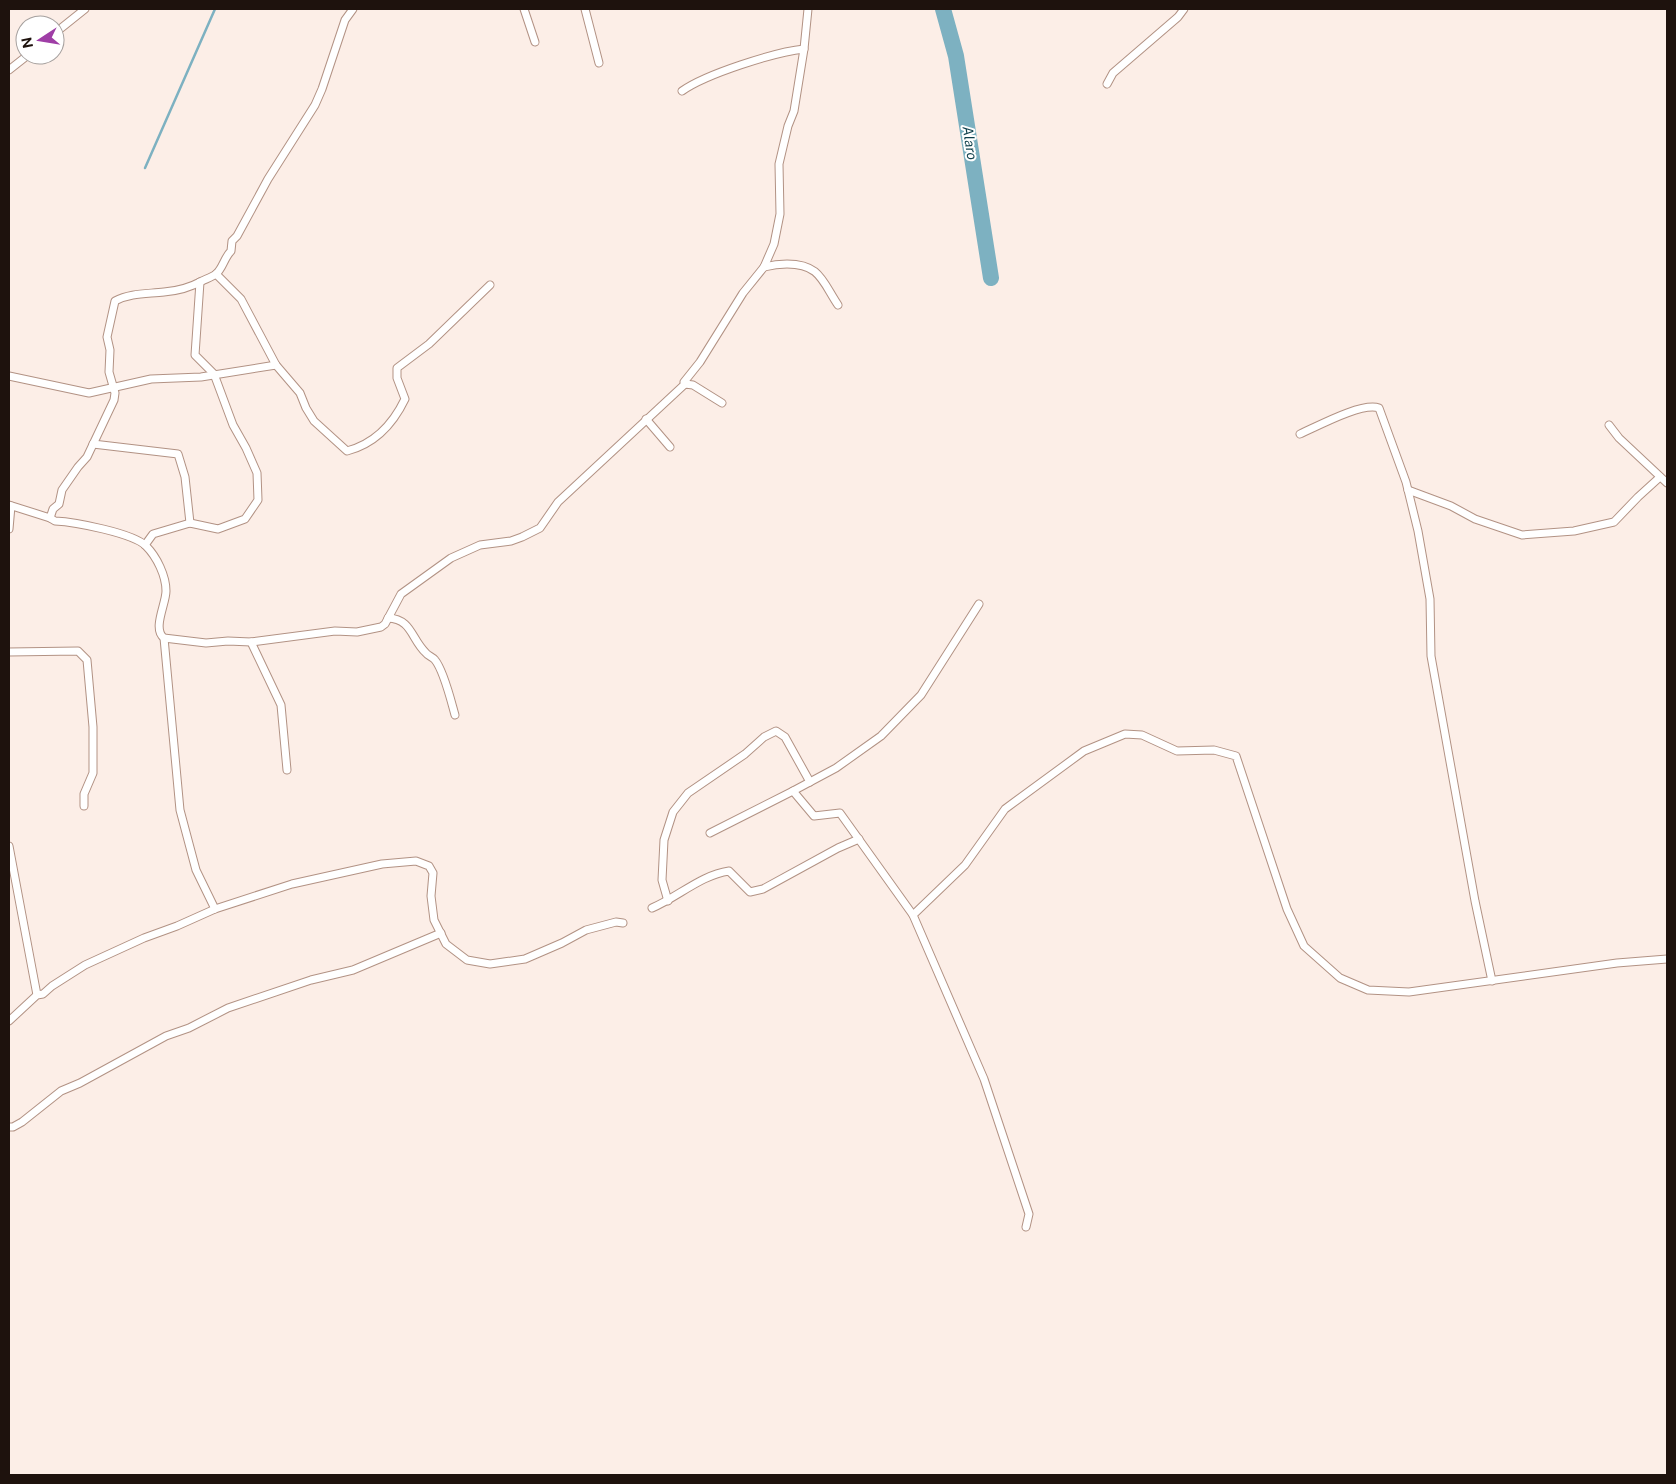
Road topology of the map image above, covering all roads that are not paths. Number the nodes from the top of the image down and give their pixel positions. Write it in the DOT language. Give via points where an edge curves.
graph roads {
  1 [pos="85,9"];
  2 [pos="352,9"];
  3 [pos="524,9"];
  4 [pos="585,9"];
  5 [pos="808,9"];
  6 [pos="1184,9"];
  7 [pos="65,25"];
  8 [pos="536,42"];
  9 [pos="804,49"];
  10 [pos="599,63"];
  11 [pos="1107,84"];
  12 [pos="682,91"];
  13 [pos="764,267"];
  14 [pos="216,274"];
  15 [pos="200,282"];
  16 [pos="490,285"];
  17 [pos="838,305"];
  18 [pos="276,365"];
  19 [pos="214,374"];
  20 [pos="9,376"];
  21 [pos="685,384"];
  22 [pos="114,388"];
  23 [pos="722,402"];
  24 [pos="646,419"];
  25 [pos="1609,425"];
  26 [pos="1300,434"];
  27 [pos="93,444"];
  28 [pos="670,447"];
  29 [pos="1660,477"];
  30 [pos="1667,483"];
  31 [pos="1408,490"];
  32 [pos="10,506"];
  33 [pos="50,518"];
  34 [pos="190,523"];
  35 [pos="9,529"];
  36 [pos="145,545"];
  37 [pos="979,604"];
  38 [pos="388,618"];
  39 [pos="164,638"];
  40 [pos="251,642"];
  41 [pos="9,652"];
  42 [pos="455,715"];
  43 [pos="287,770"];
  44 [pos="810,782"];
  45 [pos="793,791"];
  46 [pos="84,806"];
  47 [pos="710,833"];
  48 [pos="859,839"];
  49 [pos="9,846"];
  50 [pos="668,901"];
  51 [pos="652,908"];
  52 [pos="215,909"];
  53 [pos="912,915"];
  54 [pos="623,923"];
  55 [pos="441,933"];
  56 [pos="1667,959"];
  57 [pos="1492,981"];
  58 [pos="37,995"];
  59 [pos="9,1021"];
  60 [pos="9,1126"];
  61 [pos="1026,1227"];
  1 -- 7 [label="street"];
  2 -- 14 [label="street" via="345,20 315,104 268,178"];
  3 -- 8 [label="street"];
  4 -- 10 [label="street"];
  5 -- 9 [label="street"];
  6 -- 11 [label="street" via="1114,73"];
  9 -- 12 [label="street" via="787,50 691,84"];
  9 -- 13 [label="street" via="794,111 779,164 780,214 774,244"];
  13 -- 17 [label="street" via="774,264 808,266 819,275"];
  13 -- 21 [label="street" via="743,293"];
  14 -- 15 [label="street"];
  14 -- 18 [label="street" via="241,298"];
  15 -- 19 [label="street" via="195,355"];
  15 -- 22 [label="street" via="166,292 124,296 115,301 107,337 109,372"];
  16 -- 18 [label="street" via="428,344 397,368 405,399 384,430 357,448 347,451 314,421 300,394"];
  18 -- 19 [label="street"];
  19 -- 22 [label="street" via="151,379"];
  19 -- 34 [label="street" via="232,426 257,472 258,500 244,519 218,530"];
  20 -- 22 [label="street" via="89,393"];
  21 -- 23 [label="street" via="693,385"];
  21 -- 24 [label="street"];
  22 -- 27 [label="street" via="112,405"];
  24 -- 28 [label="street"];
  24 -- 38 [label="street" via="558,502 540,528 511,540 480,545 451,558 401,594"];
  25 -- 29 [label="street"];
  26 -- 31 [label="street" via="1345,414 1373,406 1379,408"];
  27 -- 33 [label="street" via="62,490 59,504"];
  27 -- 34 [label="street" via="178,454 185,477"];
  29 -- 30 [label="street"];
  29 -- 31 [label="street" via="1614,522 1574,531 1522,535"];
  31 -- 57 [label="street" via="1430,599 1431,656"];
  32 -- 33 [label="street"];
  32 -- 35 [label="street"];
  33 -- 36 [label="street" via="100,528"];
  34 -- 36 [label="street" via="153,534"];
  36 -- 39 [label="street" via="160,567 165,583 158,631"];
  37 -- 44 [label="street" via="921,695 880,736 836,768"];
  38 -- 40 [label="street" via="385,624 375,629 357,632 335,630"];
  38 -- 42 [label="street" via="404,621 426,654 435,659 451,696"];
  39 -- 40 [label="street" via="206,643"];
  39 -- 52 [label="street" via="180,810 196,870"];
  40 -- 43 [label="street" via="281,705"];
  41 -- 46 [label="street" via="78,651 87,660 93,773 84,794"];
  44 -- 45 [label="street"];
  44 -- 50 [label="street" via="785,737 776,731 688,793 673,812 664,840 662,880"];
  45 -- 47 [label="street"];
  45 -- 48 [label="street" via="814,816 840,813"];
  48 -- 50 [label="street" via="763,889 750,892 729,871 695,884"];
  48 -- 53 [label="street"];
  49 -- 58 [label="street"];
  50 -- 51 [label="street"];
  52 -- 55 [label="street" via="292,884 382,864 416,861 429,866 433,873 434,920"];
  52 -- 58 [label="street" via="85,965"];
  53 -- 57 [label="street" via="965,865 1005,809 1084,751 1125,734 1142,735 1177,751 1214,750 1236,756 1287,909 1304,946 1340,978 1368,990 1409,992"];
  53 -- 61 [label="street" via="984,1079 1029,1214"];
  54 -- 55 [label="street" via="586,930 525,958 490,964 467,960 446,944"];
  55 -- 60 [label="street" via="353,970 228,1008 166,1036 61,1092 22,1122"];
  56 -- 57 [label="street"];
  58 -- 59 [label="street"];
}
